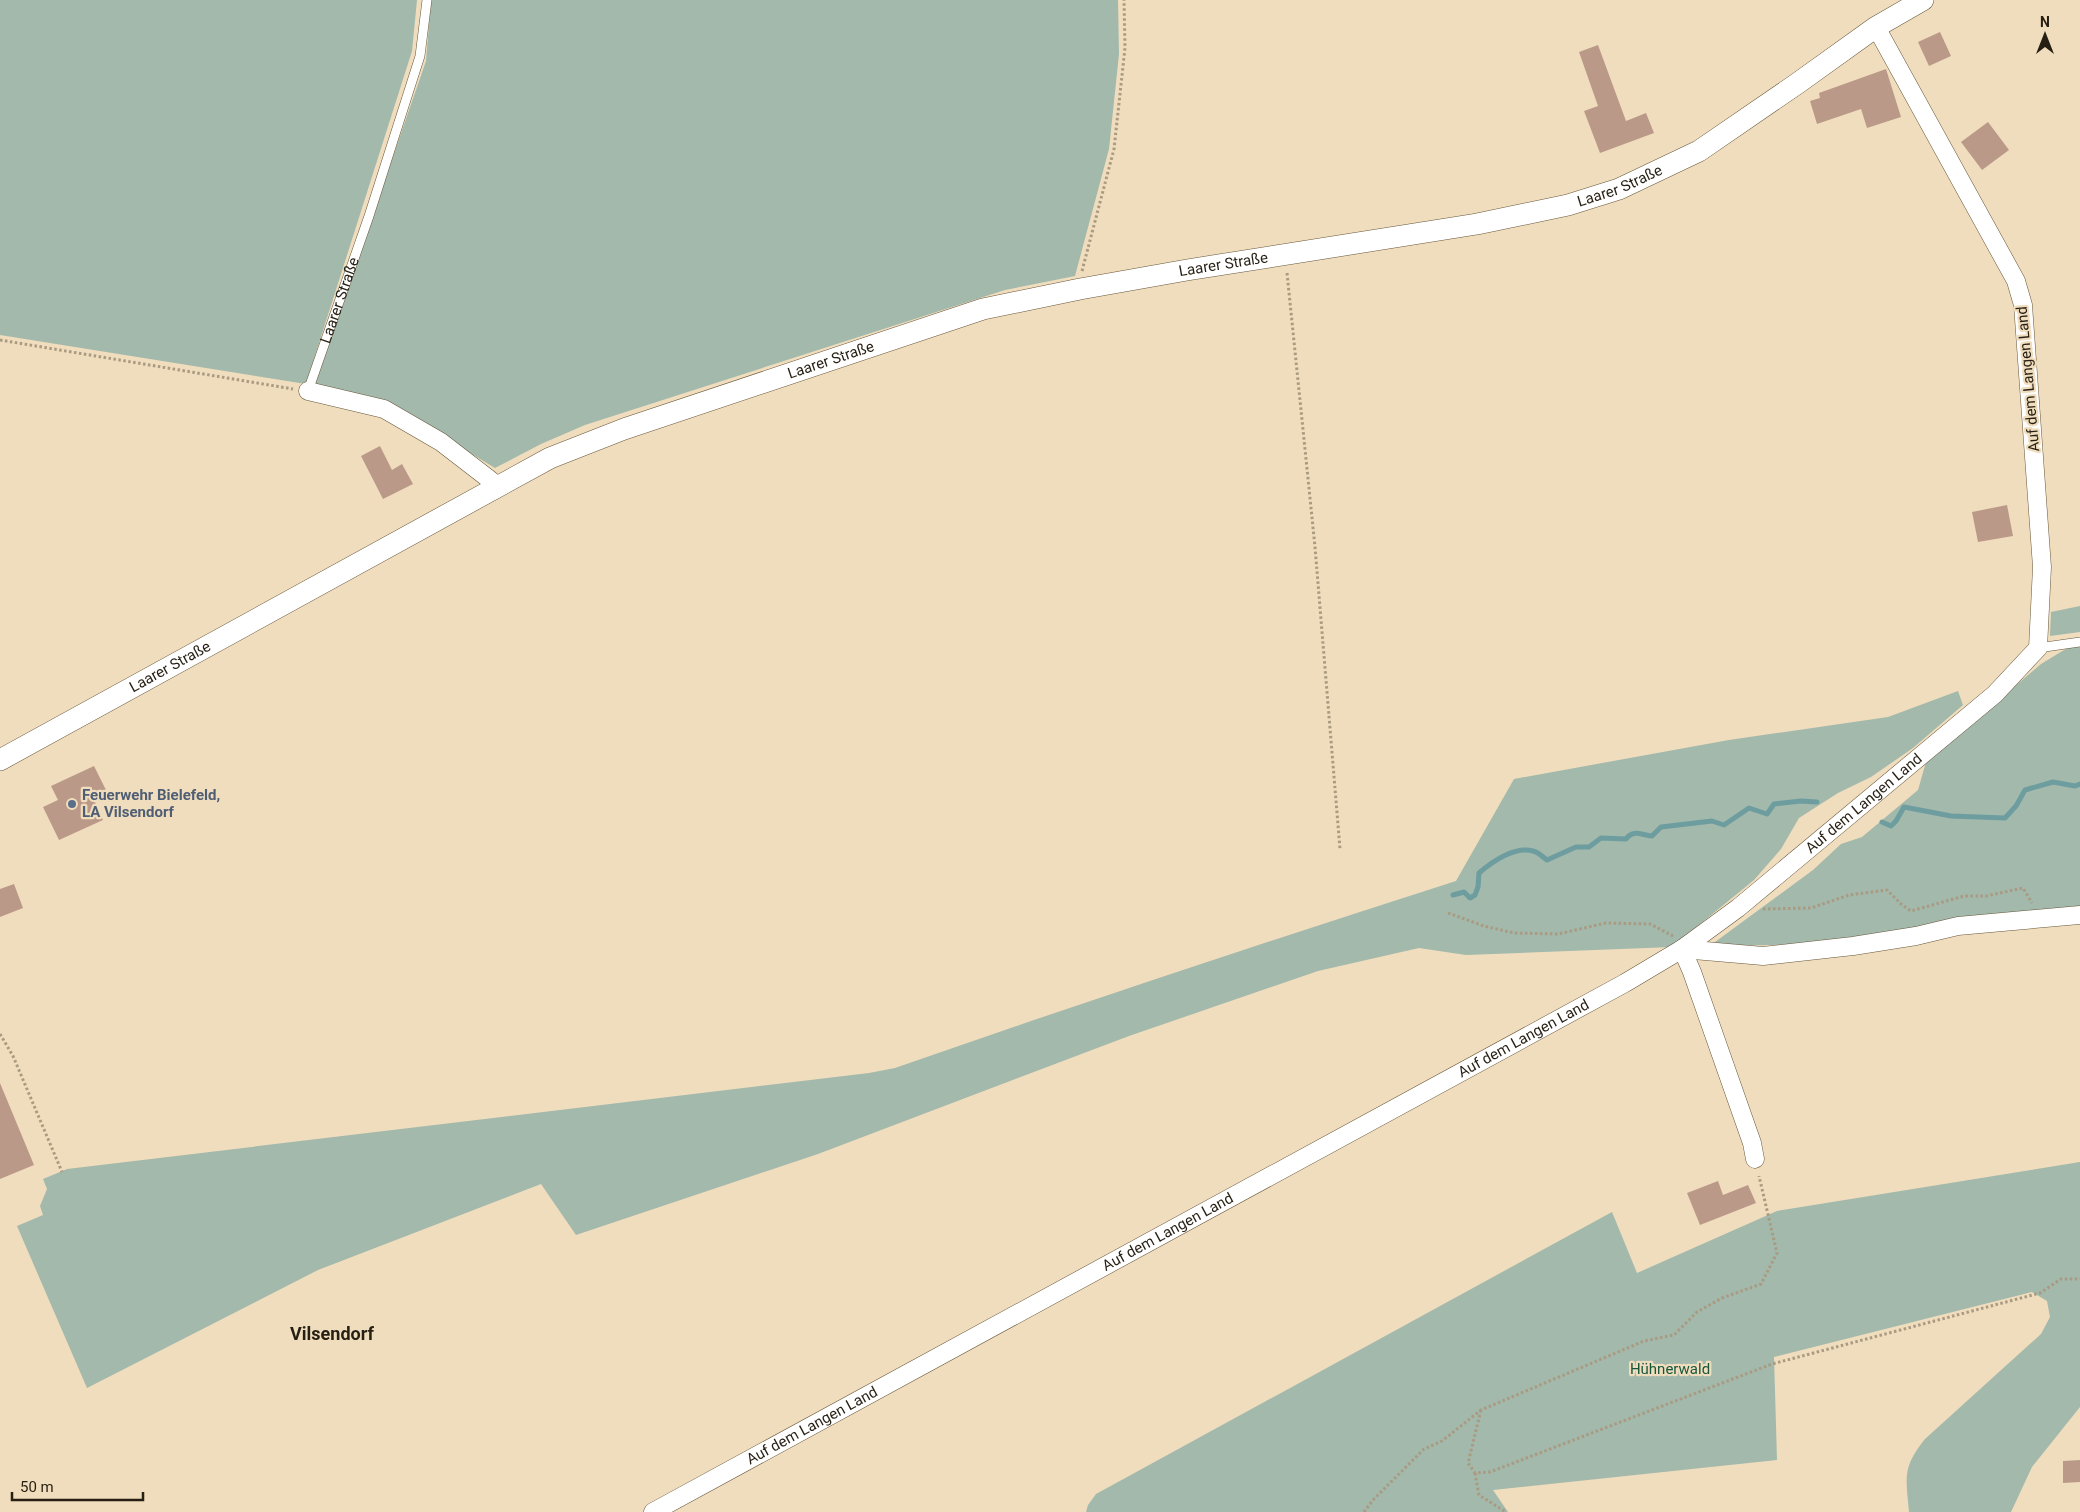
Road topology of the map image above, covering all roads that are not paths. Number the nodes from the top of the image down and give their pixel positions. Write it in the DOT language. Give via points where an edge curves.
graph roads {
  1 [pos="428,0"];
  2 [pos="1923,0"];
  3 [pos="1876,27"];
  4 [pos="308,391"];
  5 [pos="498,486"];
  6 [pos="2080,642"];
  7 [pos="2038,648"];
  8 [pos="0,760"];
  9 [pos="2080,915"];
  10 [pos="1688,944"];
  11 [pos="1754,1159"];
  12 [pos="653,1512"];
  1 -- 4 [label="lane, Laarer Straße" via="420,56"];
  2 -- 3 [label="street, Laarer Straße"];
  3 -- 5 [label="street, Laarer Straße" via="1699,151 1619,188 1568,205 1477,224 1080,289 982,310 634,426 550,458"];
  3 -- 7 [label="street, Auf dem Langen Land" via="2016,281 2023,305 2042,567"];
  4 -- 5 [label="street" via="384,409 441,442"];
  5 -- 8 [label="street, Laarer Straße"];
  6 -- 7 [label="lane"];
  7 -- 10 [label="street, Auf dem Langen Land" via="1995,694 1738,908"];
  9 -- 10 [label="street" via="1958,926 1853,946 1763,956"];
  10 -- 11 [label="street" via="1692,972 1752,1142"];
  10 -- 12 [label="street, Auf dem Langen Land" via="1608,992"];
}
